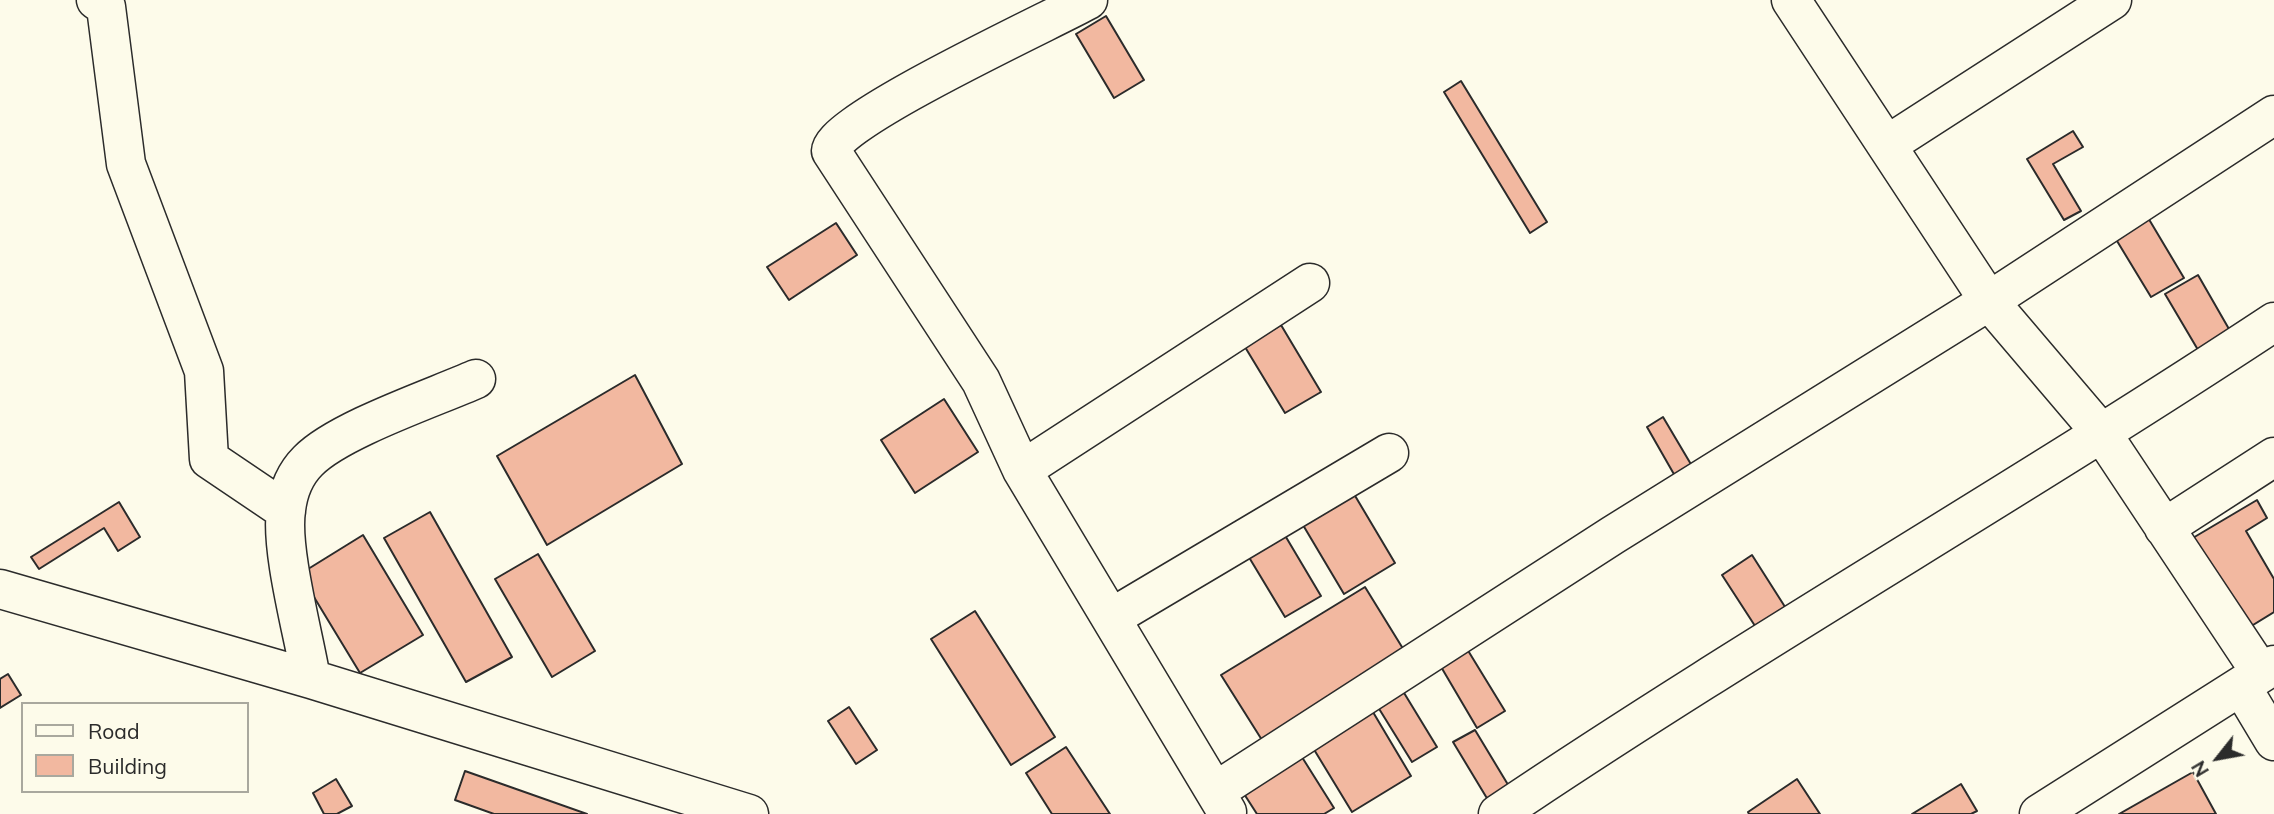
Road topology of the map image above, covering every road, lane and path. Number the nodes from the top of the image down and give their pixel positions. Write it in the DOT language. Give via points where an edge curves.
graph roads {
  1 [pos="96,0"];
  2 [pos="1791,0"];
  3 [pos="2112,0"];
  4 [pos="1078,2"];
  5 [pos="2274,115"];
  6 [pos="1887,145"];
  7 [pos="1310,284"];
  8 [pos="1989,301"];
  9 [pos="2274,322"];
  10 [pos="476,379"];
  11 [pos="2103,435"];
  12 [pos="1389,453"];
  13 [pos="2274,457"];
  14 [pos="1022,470"];
  15 [pos="286,512"];
  16 [pos="2164,528"];
  17 [pos="0,589"];
  18 [pos="1111,618"];
  19 [pos="2259,675"];
  20 [pos="311,679"];
  21 [pos="2274,741"];
  22 [pos="1222,802"];
  23 [pos="748,814"];
  24 [pos="1498,814"];
  25 [pos="2039,814"];
  1 -- 15 [label="street" via="106,7 126,164 204,372 208,459"];
  2 -- 6 [label="street"];
  3 -- 6 [label="street"];
  4 -- 14 [label="street" via="898,97 831,145 835,159 981,381"];
  5 -- 8 [label="street"];
  6 -- 8 [label="street"];
  7 -- 14 [label="street"];
  8 -- 11 [label="street"];
  8 -- 22 [label="street" via="1613,535"];
  9 -- 11 [label="street"];
  10 -- 15 [label="street" via="323,449 297,475"];
  11 -- 16 [label="street"];
  11 -- 24 [label="street" via="1652,710"];
  12 -- 18 [label="street"];
  13 -- 16 [label="street"];
  14 -- 18 [label="street"];
  15 -- 20 [label="street" via="286,538"];
  16 -- 19 [label="street"];
  17 -- 20 [label="street"];
  18 -- 22 [label="street"];
  19 -- 21 [label="street"];
  19 -- 25 [label="street"];
  20 -- 23 [label="street"];
}
